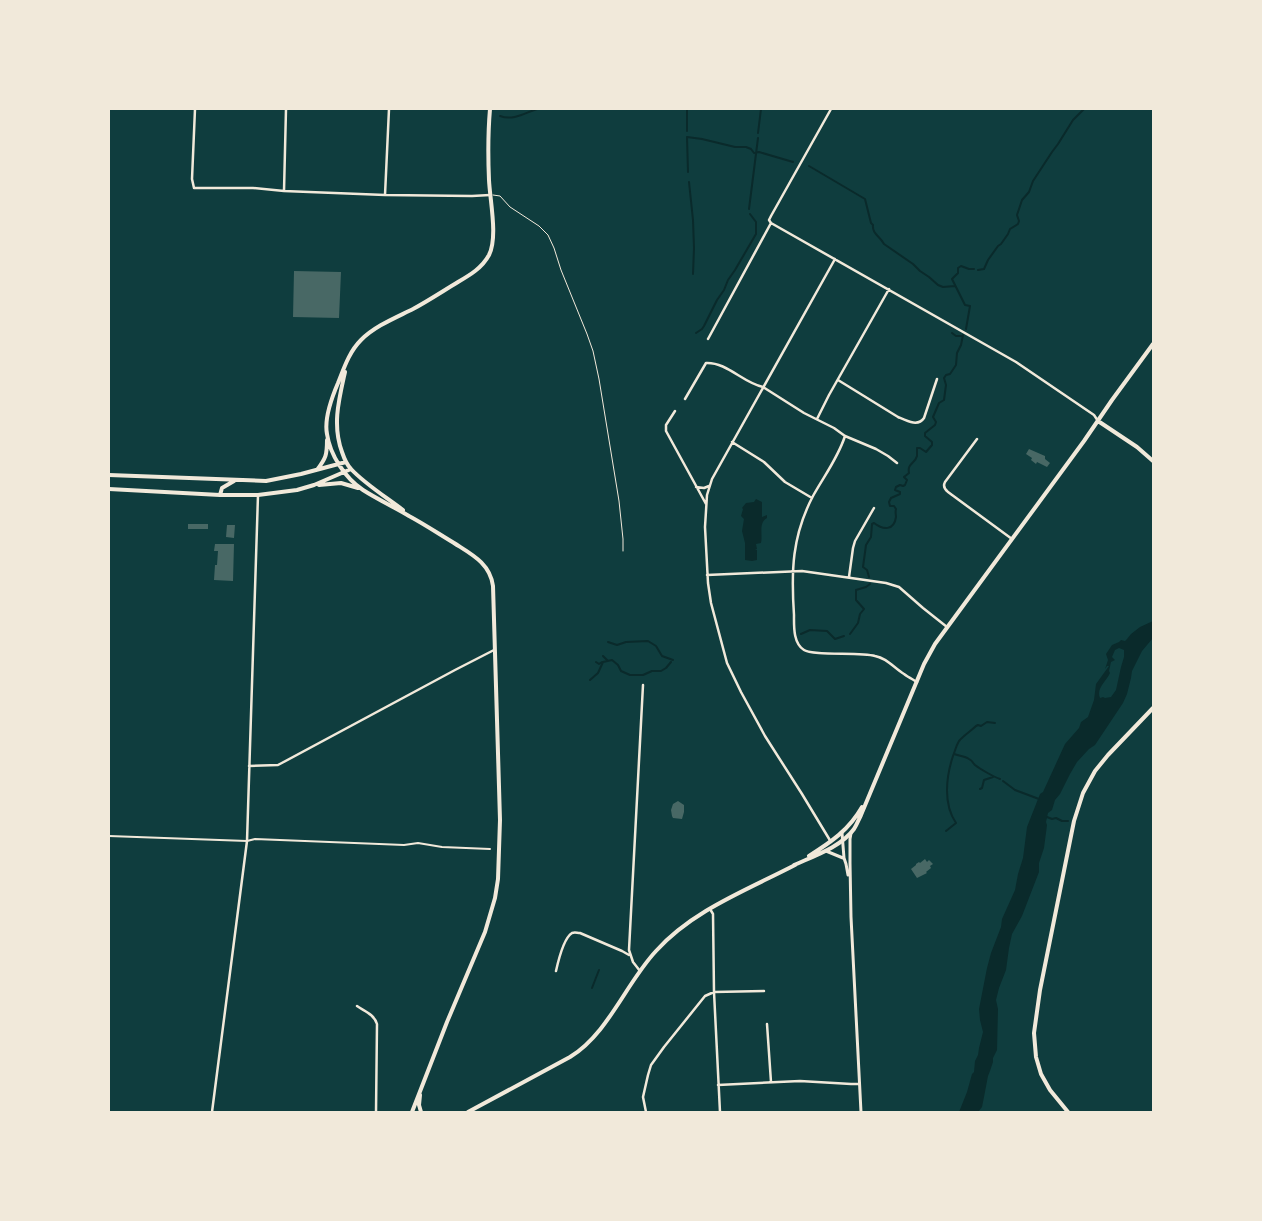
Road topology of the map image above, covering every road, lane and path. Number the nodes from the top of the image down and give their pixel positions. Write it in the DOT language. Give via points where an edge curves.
graph roads {
  1 [pos="194,109"];
  2 [pos="286,109"];
  3 [pos="389,109"];
  4 [pos="490,109"];
  5 [pos="831,109"];
  6 [pos="284,191"];
  7 [pos="385,194"];
  8 [pos="490,195"];
  9 [pos="770,223"];
  10 [pos="835,259"];
  11 [pos="889,290"];
  12 [pos="708,339"];
  13 [pos="1153,344"];
  14 [pos="347,362"];
  15 [pos="937,379"];
  16 [pos="838,380"];
  17 [pos="763,388"];
  18 [pos="684,399"];
  19 [pos="675,411"];
  20 [pos="817,420"];
  21 [pos="1098,421"];
  22 [pos="326,433"];
  23 [pos="845,436"];
  24 [pos="976,439"];
  25 [pos="732,442"];
  26 [pos="1153,461"];
  27 [pos="346,462"];
  28 [pos="896,463"];
  29 [pos="339,464"];
  30 [pos="350,469"];
  31 [pos="317,470"];
  32 [pos="344,472"];
  33 [pos="109,475"];
  34 [pos="236,480"];
  35 [pos="314,485"];
  36 [pos="709,486"];
  37 [pos="696,487"];
  38 [pos="109,489"];
  39 [pos="362,489"];
  40 [pos="220,495"];
  41 [pos="258,495"];
  42 [pos="812,498"];
  43 [pos="706,505"];
  44 [pos="874,508"];
  45 [pos="415,519"];
  46 [pos="1012,539"];
  47 [pos="624,551"];
  48 [pos="792,571"];
  49 [pos="707,575"];
  50 [pos="849,577"];
  51 [pos="947,627"];
  52 [pos="494,650"];
  53 [pos="917,682"];
  54 [pos="643,685"];
  55 [pos="1153,708"];
  56 [pos="249,766"];
  57 [pos="869,795"];
  58 [pos="852,832"];
  59 [pos="842,833"];
  60 [pos="109,836"];
  61 [pos="844,839"];
  62 [pos="247,841"];
  63 [pos="832,844"];
  64 [pos="490,849"];
  65 [pos="850,850"];
  66 [pos="825,851"];
  67 [pos="844,858"];
  68 [pos="794,865"];
  69 [pos="850,885"];
  70 [pos="710,909"];
  71 [pos="630,956"];
  72 [pos="556,971"];
  73 [pos="640,971"];
  74 [pos="764,991"];
  75 [pos="714,992"];
  76 [pos="357,1006"];
  77 [pos="767,1024"];
  78 [pos="771,1082"];
  79 [pos="859,1084"];
  80 [pos="718,1085"];
  81 [pos="420,1090"];
  82 [pos="212,1112"];
  83 [pos="376,1112"];
  84 [pos="412,1112"];
  85 [pos="421,1112"];
  86 [pos="468,1112"];
  87 [pos="646,1112"];
  88 [pos="720,1112"];
  89 [pos="861,1112"];
  90 [pos="1068,1112"];
  1 -- 6 [label="street" via="194,188"];
  2 -- 6 [label="street"];
  3 -- 7 [label="street"];
  4 -- 8 [label="main road"];
  5 -- 9 [label="street"];
  6 -- 7 [label="street"];
  7 -- 8 [label="street"];
  8 -- 14 [label="main road" via="492,243 482,265 371,332 354,347"];
  8 -- 47 [label="lane" via="500,196 545,232 584,327 599,379"];
  9 -- 10 [label="street"];
  9 -- 12 [label="street"];
  10 -- 11 [label="street"];
  10 -- 17 [label="street"];
  11 -- 16 [label="street"];
  11 -- 21 [label="street" via="1016,362 1094,415"];
  13 -- 21 [label="main road"];
  14 -- 22 [label="main road" via="330,405"];
  14 -- 27 [label="main road" via="336,424"];
  15 -- 16 [label="street" via="924,418 917,423 898,417"];
  16 -- 20 [label="street"];
  17 -- 18 [label="street" via="726,368 707,362"];
  17 -- 20 [label="street"];
  17 -- 25 [label="street"];
  19 -- 37 [label="street" via="665,429"];
  20 -- 23 [label="street"];
  21 -- 26 [label="main road"];
  21 -- 46 [label="main road"];
  22 -- 29 [label="main road"];
  22 -- 31 [label="main road" via="325,458"];
  23 -- 28 [label="street"];
  23 -- 42 [label="street" via="839,453"];
  24 -- 46 [label="street" via="944,486"];
  25 -- 36 [label="street"];
  25 -- 42 [label="street"];
  27 -- 29 [label="main road"];
  27 -- 30 [label="main road"];
  29 -- 31 [label="main road"];
  29 -- 32 [label="main road"];
  30 -- 32 [label="main road"];
  30 -- 45 [label="main road"];
  31 -- 34 [label="main road" via="266,481"];
  32 -- 35 [label="main road"];
  32 -- 39 [label="main road"];
  33 -- 34 [label="main road"];
  34 -- 40 [label="main road" via="224,485"];
  35 -- 39 [label="main road" via="341,483"];
  35 -- 41 [label="main road"];
  36 -- 37 [label="street"];
  36 -- 43 [label="street"];
  37 -- 43 [label="street"];
  38 -- 40 [label="main road"];
  39 -- 45 [label="main road"];
  40 -- 41 [label="main road"];
  41 -- 56 [label="street"];
  42 -- 48 [label="street" via="800,526"];
  43 -- 49 [label="street"];
  44 -- 50 [label="street" via="855,541"];
  45 -- 52 [label="main road" via="473,555 486,568 493,586"];
  46 -- 51 [label="main road"];
  48 -- 49 [label="street"];
  48 -- 50 [label="street"];
  48 -- 53 [label="street" via="795,633 802,649 810,653 879,656"];
  49 -- 63 [label="street" via="711,603 730,669 768,741"];
  50 -- 51 [label="street" via="898,586"];
  51 -- 53 [label="main road" via="930,652"];
  52 -- 56 [label="street" via="278,765"];
  52 -- 81 [label="main road" via="500,820 494,898 480,946"];
  53 -- 57 [label="main road"];
  54 -- 71 [label="street"];
  55 -- 90 [label="main road" via="1095,771 1081,798 1072,831 1034,1020 1036,1057 1041,1074"];
  56 -- 62 [label="street"];
  57 -- 58 [label="main road"];
  57 -- 59 [label="main road"];
  58 -- 61 [label="main road"];
  58 -- 65 [label="street"];
  59 -- 61 [label="street"];
  59 -- 63 [label="main road"];
  60 -- 62 [label="street"];
  61 -- 63 [label="main road"];
  61 -- 65 [label="street"];
  61 -- 67 [label="street"];
  62 -- 64 [label="street" via="256,838 395,845 418,843"];
  62 -- 82 [label="street"];
  63 -- 66 [label="main road"];
  63 -- 68 [label="main road"];
  65 -- 69 [label="street"];
  66 -- 67 [label="street"];
  66 -- 68 [label="main road"];
  67 -- 69 [label="street"];
  68 -- 70 [label="main road"];
  69 -- 79 [label="street"];
  70 -- 73 [label="main road" via="667,939"];
  70 -- 75 [label="street" via="713,914"];
  71 -- 72 [label="street" via="574,932 567,940"];
  71 -- 73 [label="street"];
  73 -- 86 [label="main road" via="584,1047"];
  74 -- 75 [label="street"];
  75 -- 80 [label="street"];
  75 -- 87 [label="street" via="705,996 651,1065 643,1097"];
  76 -- 83 [label="street" via="371,1014 377,1024"];
  77 -- 78 [label="street"];
  78 -- 79 [label="street"];
  78 -- 80 [label="street"];
  79 -- 89 [label="street"];
  80 -- 88 [label="street"];
  81 -- 84 [label="main road"];
  81 -- 85 [label="main road"];
}
